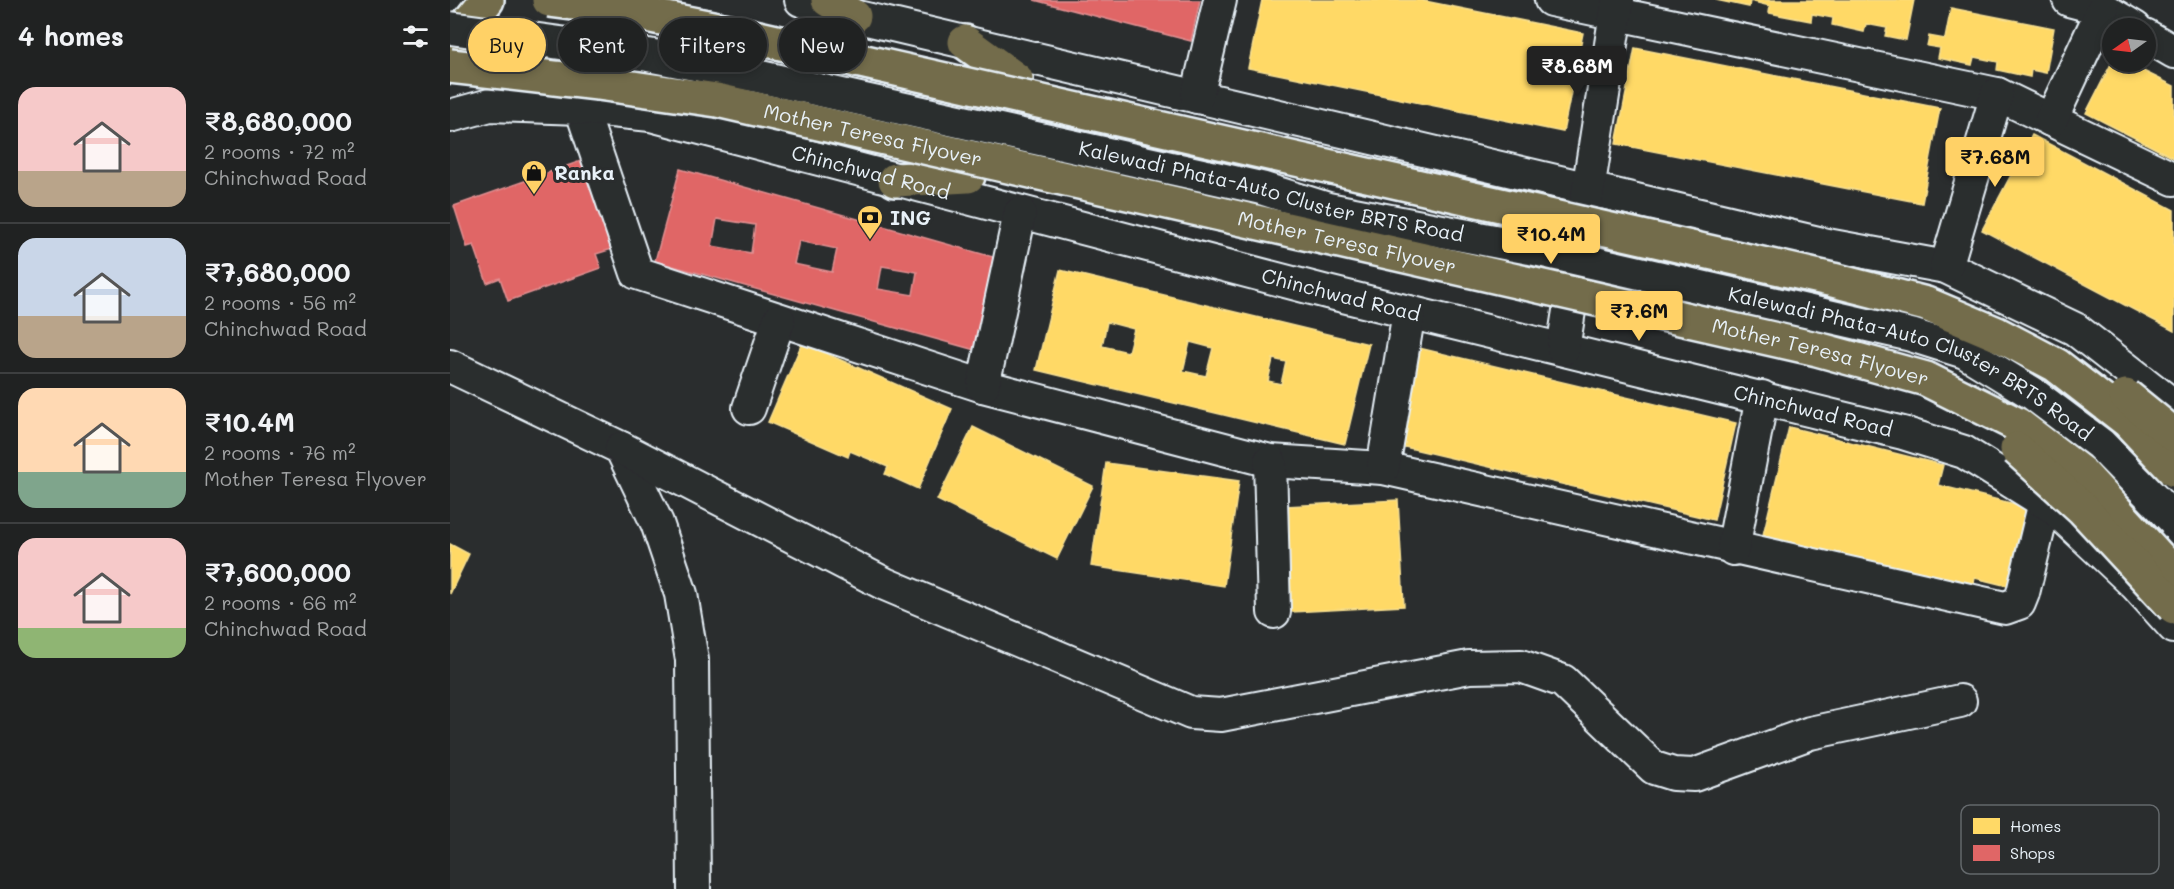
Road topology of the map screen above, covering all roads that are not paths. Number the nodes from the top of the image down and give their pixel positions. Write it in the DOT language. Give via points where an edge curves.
graph roads {
  1 [pos="487,0"];
  2 [pos="549,0"];
  3 [pos="627,0"];
  4 [pos="1220,0"];
  5 [pos="1551,0"];
  6 [pos="2069,0"];
  7 [pos="829,4"];
  8 [pos="1617,7"];
  9 [pos="2103,9"];
  10 [pos="2118,18"];
  11 [pos="450,28"];
  12 [pos="2156,41"];
  13 [pos="966,42"];
  14 [pos="450,46"];
  15 [pos="2174,52"];
  16 [pos="450,66"];
  17 [pos="1997,94"];
  18 [pos="1197,97"];
  19 [pos="581,108"];
  20 [pos="450,116"];
  21 [pos="2051,120"];
  22 [pos="2174,179"];
  23 [pos="895,180"];
  24 [pos="1587,188"];
  25 [pos="1020,213"];
  26 [pos="1946,267"];
  27 [pos="1409,312"];
  28 [pos="779,320"];
  29 [pos="1563,349"];
  30 [pos="450,366"];
  31 [pos="983,386"];
  32 [pos="1762,397"];
  33 [pos="2174,406"];
  34 [pos="749,408"];
  35 [pos="2174,435"];
  36 [pos="621,448"];
  37 [pos="1270,461"];
  38 [pos="1383,468"];
  39 [pos="2174,471"];
  40 [pos="2045,502"];
  41 [pos="2174,520"];
  42 [pos="1733,549"];
  43 [pos="2174,574"];
  44 [pos="2174,607"];
  45 [pos="1274,612"];
  46 [pos="2174,627"];
  47 [pos="1960,701"];
  48 [pos="694,889"];
  1 -- 14 [label="main road"];
  2 -- 39 [label="main road, bridge" via="732,32 1926,304 1997,334 2056,365 2128,421"];
  3 -- 19 [label="street" via="601,49"];
  4 -- 18 [label="street"];
  5 -- 8 [label="street"];
  6 -- 9 [label="street"];
  7 -- 13 [label="street"];
  8 -- 17 [label="street"];
  8 -- 24 [label="street"];
  9 -- 10 [label="street"];
  9 -- 21 [label="street"];
  11 -- 41 [label="street, Kalewadi Phata-Auto Cluster BRTS Road, bridge" via="648,55 752,75 1261,188 1328,209 1530,248 1911,335 1965,352 2032,393 2100,444"];
  12 -- 15 [label="street"];
  13 -- 18 [label="street"];
  13 -- 35 [label="main road, bridge" via="1016,79 1897,279 2004,318 2091,369"];
  16 -- 43 [label="main road, Mother Teresa Flyover, bridge" via="717,100 1904,371 1968,397 2018,425 2081,473"];
  17 -- 21 [label="street"];
  17 -- 26 [label="street"];
  18 -- 24 [label="street"];
  19 -- 20 [label="street, Chinchwad Road" via="490,105"];
  19 -- 23 [label="street, Chinchwad Road" via="651,115"];
  19 -- 28 [label="street" via="637,273"];
  21 -- 22 [label="street"];
  23 -- 25 [label="street, Chinchwad Road"];
  23 -- 44 [label="main road, bridge" via="968,176 1518,304 1878,381 1951,412 2022,452 2083,509"];
  24 -- 26 [label="street" via="1827,245"];
  24 -- 29 [label="street"];
  25 -- 27 [label="street, Chinchwad Road"];
  25 -- 31 [label="street"];
  26 -- 33 [label="street" via="2075,329"];
  27 -- 29 [label="street, Chinchwad Road"];
  27 -- 38 [label="street"];
  28 -- 31 [label="street"];
  28 -- 34 [label="street"];
  29 -- 32 [label="street, Chinchwad Road"];
  30 -- 36 [label="street"];
  31 -- 37 [label="street"];
  32 -- 40 [label="street, Chinchwad Road" via="1964,452"];
  32 -- 42 [label="street"];
  36 -- 47 [label="street" via="885,585 1191,713 1221,715 1469,667 1521,666 1563,681 1654,768 1694,775 1810,734"];
  36 -- 48 [label="street" via="657,523 681,594 692,660"];
  37 -- 38 [label="street"];
  37 -- 45 [label="street"];
  38 -- 42 [label="street"];
  40 -- 42 [label="street" via="2023,593 2019,603 2005,608"];
  40 -- 46 [label="street, Chinchwad Road" via="2136,585"];
}
